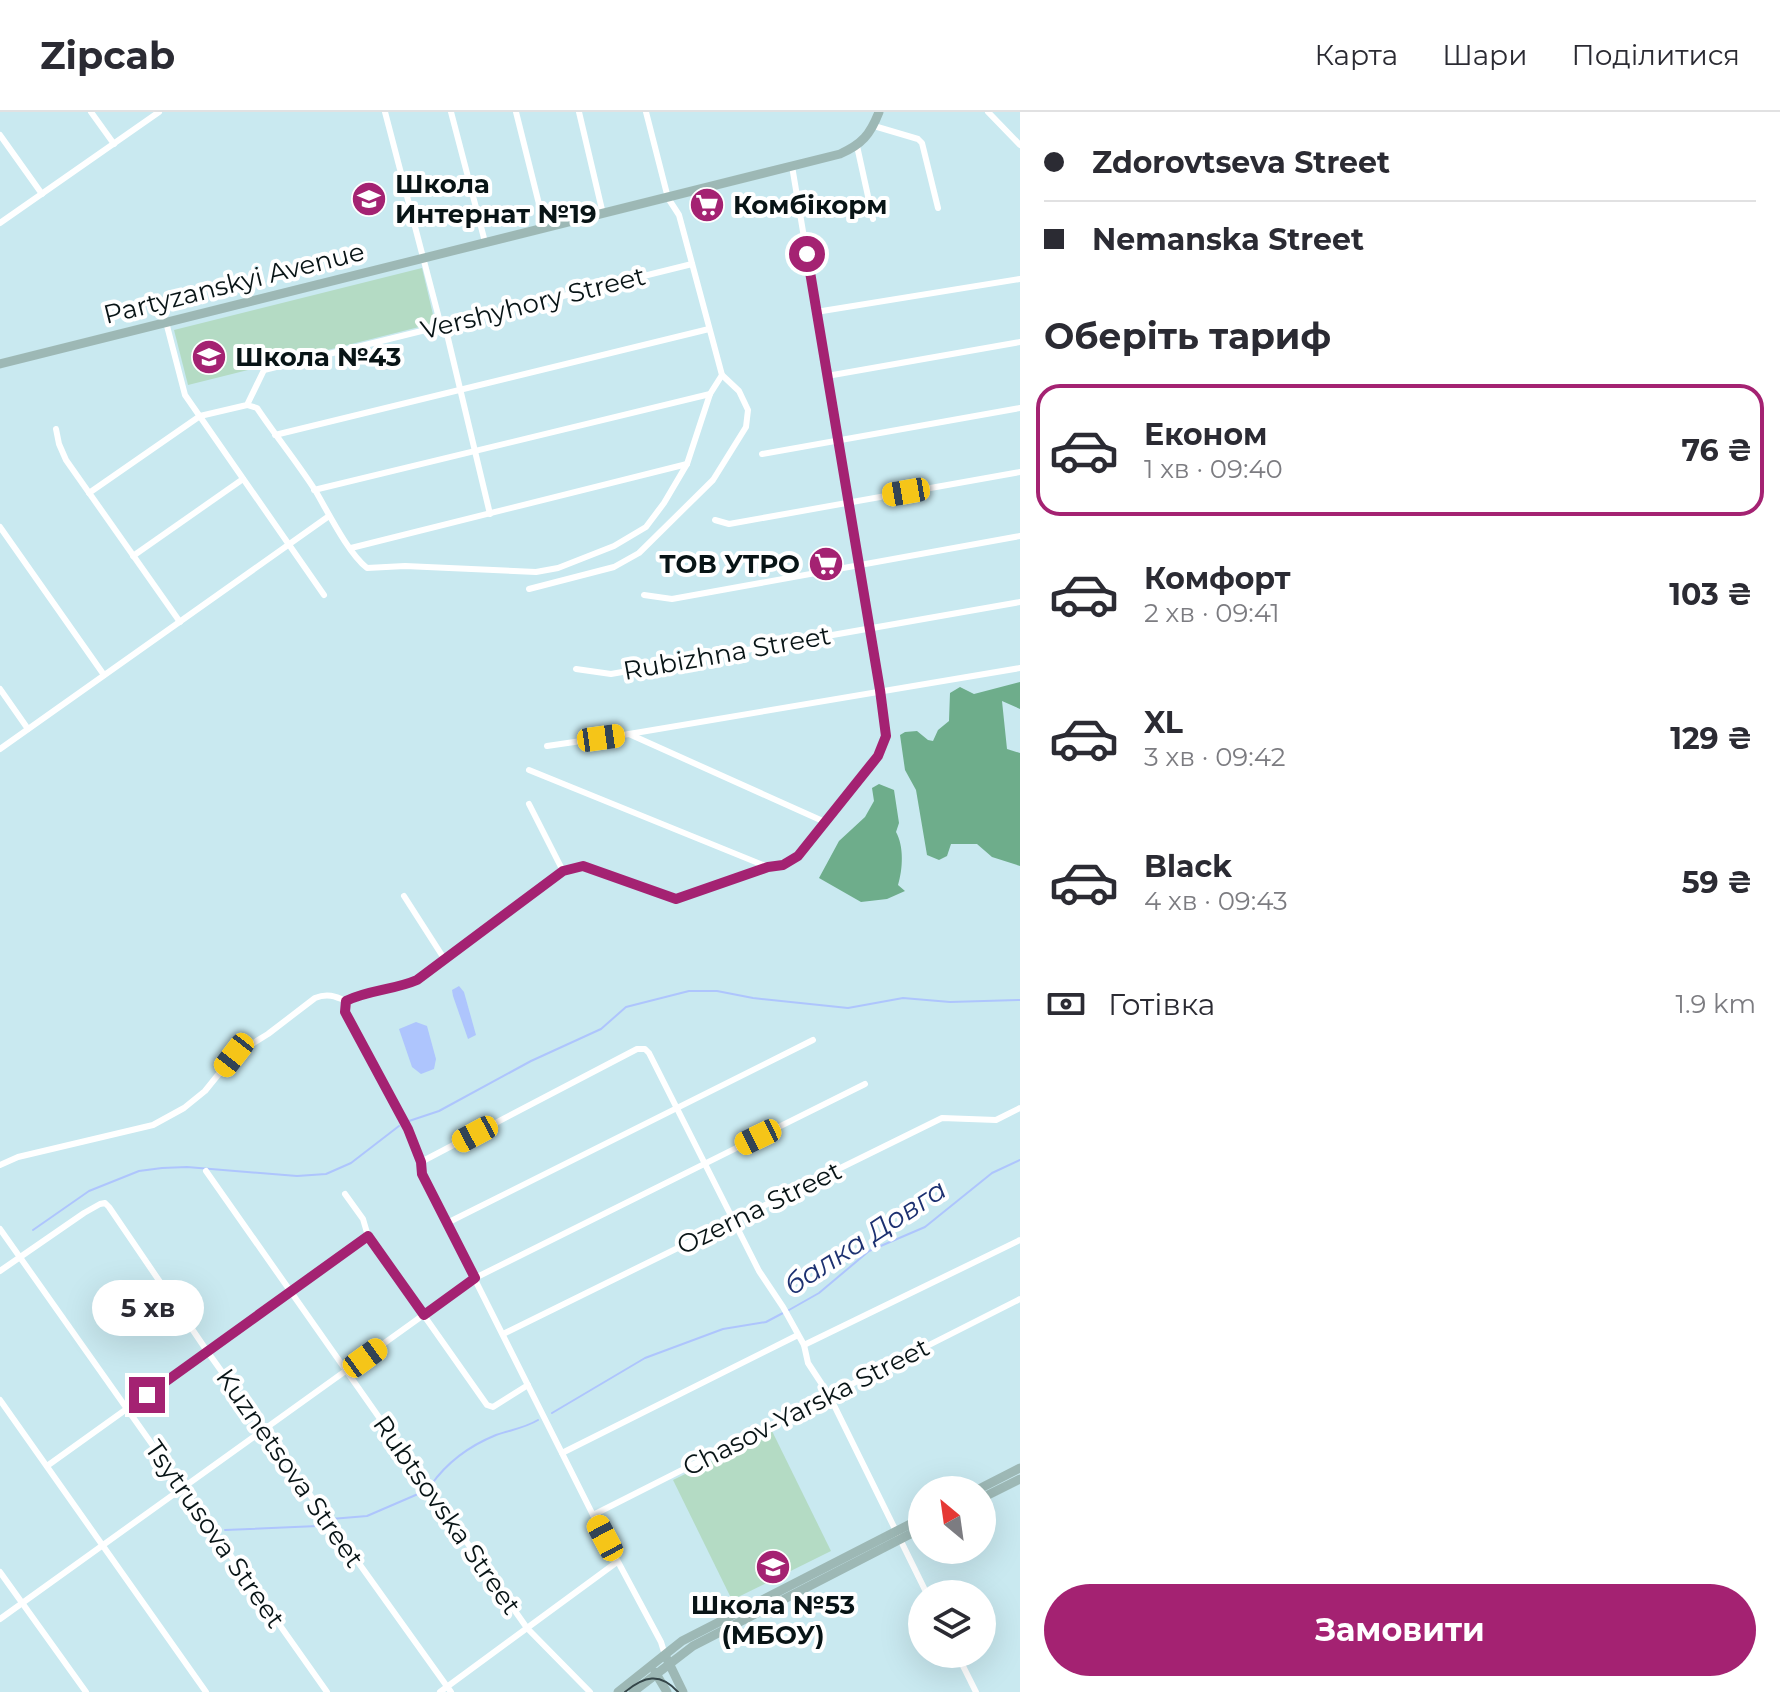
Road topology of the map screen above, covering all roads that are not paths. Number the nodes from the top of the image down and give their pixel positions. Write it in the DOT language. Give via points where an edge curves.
graph roads {
  1 [pos="91,112"];
  2 [pos="159,112"];
  3 [pos="385,112"];
  4 [pos="451,112"];
  5 [pos="516,112"];
  6 [pos="579,112"];
  7 [pos="646,112"];
  8 [pos="879,112"];
  9 [pos="988,112"];
  10 [pos="874,126"];
  11 [pos="0,135"];
  12 [pos="114,144"];
  13 [pos="1020,145"];
  14 [pos="857,146"];
  15 [pos="792,166"];
  16 [pos="42,194"];
  17 [pos="668,198"];
  18 [pos="938,208"];
  19 [pos="603,214"];
  20 [pos="873,219"];
  21 [pos="0,223"];
  22 [pos="545,228"];
  23 [pos="485,242"];
  24 [pos="423,257"];
  25 [pos="692,264"];
  26 [pos="1020,279"];
  27 [pos="816,312"];
  28 [pos="166,322"];
  29 [pos="441,326"];
  30 [pos="709,329"];
  31 [pos="1020,342"];
  32 [pos="0,364"];
  33 [pos="722,375"];
  34 [pos="827,376"];
  35 [pos="460,390"];
  36 [pos="710,394"];
  37 [pos="247,405"];
  38 [pos="1020,408"];
  39 [pos="200,416"];
  40 [pos="56,429"];
  41 [pos="275,435"];
  42 [pos="839,440"];
  43 [pos="474,451"];
  44 [pos="762,454"];
  45 [pos="687,464"];
  46 [pos="1020,472"];
  47 [pos="243,479"];
  48 [pos="314,490"];
  49 [pos="89,493"];
  50 [pos="849,501"];
  51 [pos="490,514"];
  52 [pos="329,516"];
  53 [pos="715,520"];
  54 [pos="0,527"];
  55 [pos="1020,536"];
  56 [pos="289,545"];
  57 [pos="351,548"];
  58 [pos="133,556"];
  59 [pos="860,564"];
  60 [pos="529,589"];
  61 [pos="324,595"];
  62 [pos="644,595"];
  63 [pos="1020,602"];
  64 [pos="180,622"];
  65 [pos="870,628"];
  66 [pos="1020,668"];
  67 [pos="576,669"];
  68 [pos="104,675"];
  69 [pos="0,689"];
  70 [pos="880,690"];
  71 [pos="28,729"];
  72 [pos="629,734"];
  73 [pos="547,746"];
  74 [pos="0,749"];
  75 [pos="529,770"];
  76 [pos="529,804"];
  77 [pos="825,822"];
  78 [pos="768,867"];
  79 [pos="563,871"];
  80 [pos="404,896"];
  81 [pos="445,960"];
  82 [pos="346,1001"];
  83 [pos="813,1040"];
  84 [pos="865,1084"];
  85 [pos="676,1107"];
  86 [pos="1020,1108"];
  87 [pos="421,1162"];
  88 [pos="705,1163"];
  89 [pos="0,1165"];
  90 [pos="206,1171"];
  91 [pos="345,1194"];
  92 [pos="733,1220"];
  93 [pos="447,1223"];
  94 [pos="0,1229"];
  95 [pos="368,1236"];
  96 [pos="1020,1240"];
  97 [pos="19,1258"];
  98 [pos="0,1271"];
  99 [pos="475,1278"];
  100 [pos="290,1292"];
  101 [pos="1020,1299"];
  102 [pos="424,1315"];
  103 [pos="503,1334"];
  104 [pos="798,1335"];
  105 [pos="804,1345"];
  106 [pos="207,1351"];
  107 [pos="345,1372"];
  108 [pos="528,1385"];
  109 [pos="829,1395"];
  110 [pos="0,1400"];
  111 [pos="126,1409"];
  112 [pos="263,1430"];
  113 [pos="562,1453"];
  114 [pos="47,1466"];
  115 [pos="1020,1468"];
  116 [pos="1020,1479"];
  117 [pos="996,1480"];
  118 [pos="183,1488"];
  119 [pos="996,1491"];
  120 [pos="593,1515"];
  121 [pos="908,1528"];
  122 [pos="908,1532"];
  123 [pos="897,1535"];
  124 [pos="102,1546"];
  125 [pos="617,1562"];
  126 [pos="0,1572"];
  127 [pos="920,1580"];
  128 [pos="22,1603"];
  129 [pos="0,1619"];
  130 [pos="527,1628"];
  131 [pos="667,1659"];
  132 [pos="964,1668"];
  133 [pos="654,1670"];
  134 [pos="449,1690"];
  135 [pos="86,1692"];
  136 [pos="206,1692"];
  137 [pos="327,1692"];
  138 [pos="440,1692"];
  139 [pos="590,1692"];
  140 [pos="618,1692"];
  141 [pos="633,1692"];
  142 [pos="667,1692"];
  143 [pos="683,1692"];
  144 [pos="976,1692"];
  1 -- 12 [label="street"];
  2 -- 12 [label="street"];
  3 -- 24 [label="street"];
  4 -- 23 [label="street"];
  5 -- 22 [label="street"];
  6 -- 19 [label="street"];
  7 -- 17 [label="street"];
  8 -- 10 [label="street"];
  9 -- 13 [label="street"];
  10 -- 14 [label="street"];
  10 -- 18 [label="street" via="922,143"];
  11 -- 16 [label="street"];
  12 -- 16 [label="street"];
  14 -- 15 [label="street, Partyzanskyi Avenue"];
  14 -- 20 [label="street"];
  15 -- 17 [label="street, Partyzanskyi Avenue"];
  15 -- 27 [label="street"];
  16 -- 21 [label="street"];
  17 -- 19 [label="street, Partyzanskyi Avenue"];
  17 -- 25 [label="street" via="679,215"];
  19 -- 22 [label="street, Partyzanskyi Avenue"];
  22 -- 23 [label="street, Partyzanskyi Avenue"];
  23 -- 24 [label="street, Partyzanskyi Avenue"];
  24 -- 28 [label="street, Partyzanskyi Avenue"];
  24 -- 29 [label="street"];
  25 -- 29 [label="street, Vershyhory Street"];
  25 -- 30 [label="street"];
  26 -- 27 [label="street"];
  27 -- 34 [label="street"];
  28 -- 32 [label="street, Partyzanskyi Avenue"];
  28 -- 39 [label="street" via="185,395"];
  29 -- 35 [label="street"];
  29 -- 37 [label="street, Vershyhory Street" via="264,370"];
  30 -- 33 [label="street"];
  30 -- 35 [label="street"];
  31 -- 34 [label="street"];
  33 -- 36 [label="street"];
  33 -- 60 [label="street" via="739,391 748,410 746,427 713,480 639,553 614,567"];
  34 -- 42 [label="street"];
  35 -- 41 [label="street"];
  35 -- 43 [label="street"];
  36 -- 43 [label="street"];
  36 -- 45 [label="street"];
  37 -- 39 [label="street"];
  37 -- 41 [label="street" via="257,408"];
  38 -- 42 [label="street"];
  39 -- 47 [label="street"];
  39 -- 49 [label="street"];
  40 -- 49 [label="street" via="66,460"];
  41 -- 48 [label="street"];
  42 -- 44 [label="street"];
  42 -- 50 [label="street"];
  43 -- 48 [label="street"];
  43 -- 51 [label="street"];
  45 -- 51 [label="street"];
  45 -- 57 [label="street" via="646,527 558,568 373,569 363,565"];
  46 -- 50 [label="street"];
  47 -- 56 [label="street"];
  47 -- 58 [label="street"];
  48 -- 52 [label="street"];
  49 -- 58 [label="street"];
  50 -- 53 [label="street" via="729,524"];
  50 -- 59 [label="street"];
  51 -- 57 [label="street"];
  52 -- 56 [label="street"];
  52 -- 57 [label="street"];
  54 -- 68 [label="street"];
  55 -- 59 [label="street"];
  56 -- 61 [label="street"];
  56 -- 64 [label="street"];
  58 -- 64 [label="street"];
  59 -- 62 [label="street" via="672,599"];
  59 -- 65 [label="street"];
  63 -- 65 [label="street, Rubizhna Street"];
  64 -- 68 [label="street"];
  65 -- 67 [label="street, Rubizhna Street" via="611,674"];
  65 -- 70 [label="street"];
  66 -- 70 [label="street"];
  68 -- 71 [label="street"];
  69 -- 71 [label="street"];
  70 -- 72 [label="street"];
  70 -- 77 [label="street" via="883,746"];
  71 -- 74 [label="street"];
  72 -- 73 [label="street"];
  72 -- 77 [label="street"];
  75 -- 78 [label="street"];
  76 -- 79 [label="street"];
  77 -- 78 [label="street" via="798,856"];
  78 -- 79 [label="street" via="676,899 583,866"];
  79 -- 81 [label="street"];
  80 -- 81 [label="street"];
  81 -- 82 [label="street" via="417,980"];
  82 -- 87 [label="street" via="345,1012"];
  82 -- 89 [label="street" via="332,995 315,998 234,1055 184,1108 153,1125"];
  83 -- 85 [label="street"];
  84 -- 88 [label="street"];
  85 -- 87 [label="street" via="649,1053 637,1049"];
  85 -- 88 [label="street"];
  85 -- 93 [label="street"];
  86 -- 92 [label="street, Ozerna Street" via="996,1120 942,1118"];
  87 -- 93 [label="street"];
  88 -- 92 [label="street"];
  88 -- 99 [label="street"];
  90 -- 100 [label="street, Rubtsovska Street"];
  91 -- 95 [label="street"];
  92 -- 103 [label="street, Ozerna Street"];
  92 -- 104 [label="street"];
  93 -- 99 [label="street"];
  94 -- 97 [label="street, Tsytrusova Street"];
  95 -- 100 [label="street"];
  95 -- 102 [label="street"];
  96 -- 105 [label="street"];
  97 -- 98 [label="street"];
  97 -- 106 [label="street, Kuznetsova Street" via="105,1203"];
  97 -- 111 [label="street, Tsytrusova Street"];
  99 -- 102 [label="street"];
  99 -- 103 [label="street"];
  100 -- 106 [label="street"];
  100 -- 107 [label="street, Rubtsovska Street"];
  101 -- 109 [label="street, Chasov-Yarska Street"];
  102 -- 107 [label="street"];
  102 -- 108 [label="street" via="490,1407"];
  103 -- 108 [label="street"];
  104 -- 105 [label="street"];
  104 -- 113 [label="street"];
  105 -- 109 [label="street" via="808,1363"];
  106 -- 111 [label="street"];
  106 -- 112 [label="street, Kuznetsova Street"];
  107 -- 112 [label="street"];
  107 -- 130 [label="street, Rubtsovska Street"];
  108 -- 113 [label="street"];
  109 -- 120 [label="street, Chasov-Yarska Street"];
  109 -- 123 [label="street"];
  110 -- 114 [label="street"];
  111 -- 114 [label="street"];
  111 -- 118 [label="street, Tsytrusova Street"];
  112 -- 118 [label="street"];
  112 -- 134 [label="street, Kuznetsova Street"];
  113 -- 120 [label="street"];
  114 -- 124 [label="street"];
  115 -- 117 [label="street"];
  116 -- 119 [label="street"];
  118 -- 124 [label="street"];
  118 -- 137 [label="street, Tsytrusova Street"];
  120 -- 125 [label="street"];
  121 -- 123 [label="street"];
  122 -- 123 [label="street"];
  123 -- 127 [label="street"];
  123 -- 131 [label="street"];
  124 -- 128 [label="street"];
  124 -- 136 [label="street"];
  125 -- 130 [label="street"];
  125 -- 131 [label="street"];
  126 -- 128 [label="street"];
  128 -- 129 [label="street"];
  128 -- 135 [label="street"];
  130 -- 134 [label="street"];
  130 -- 139 [label="street, Rubtsovska Street"];
  131 -- 133 [label="street"];
  131 -- 143 [label="street"];
  132 -- 144 [label="street"];
  133 -- 140 [label="street"];
  133 -- 141 [label="street"];
  133 -- 142 [label="street"];
  134 -- 138 [label="street"];
}
